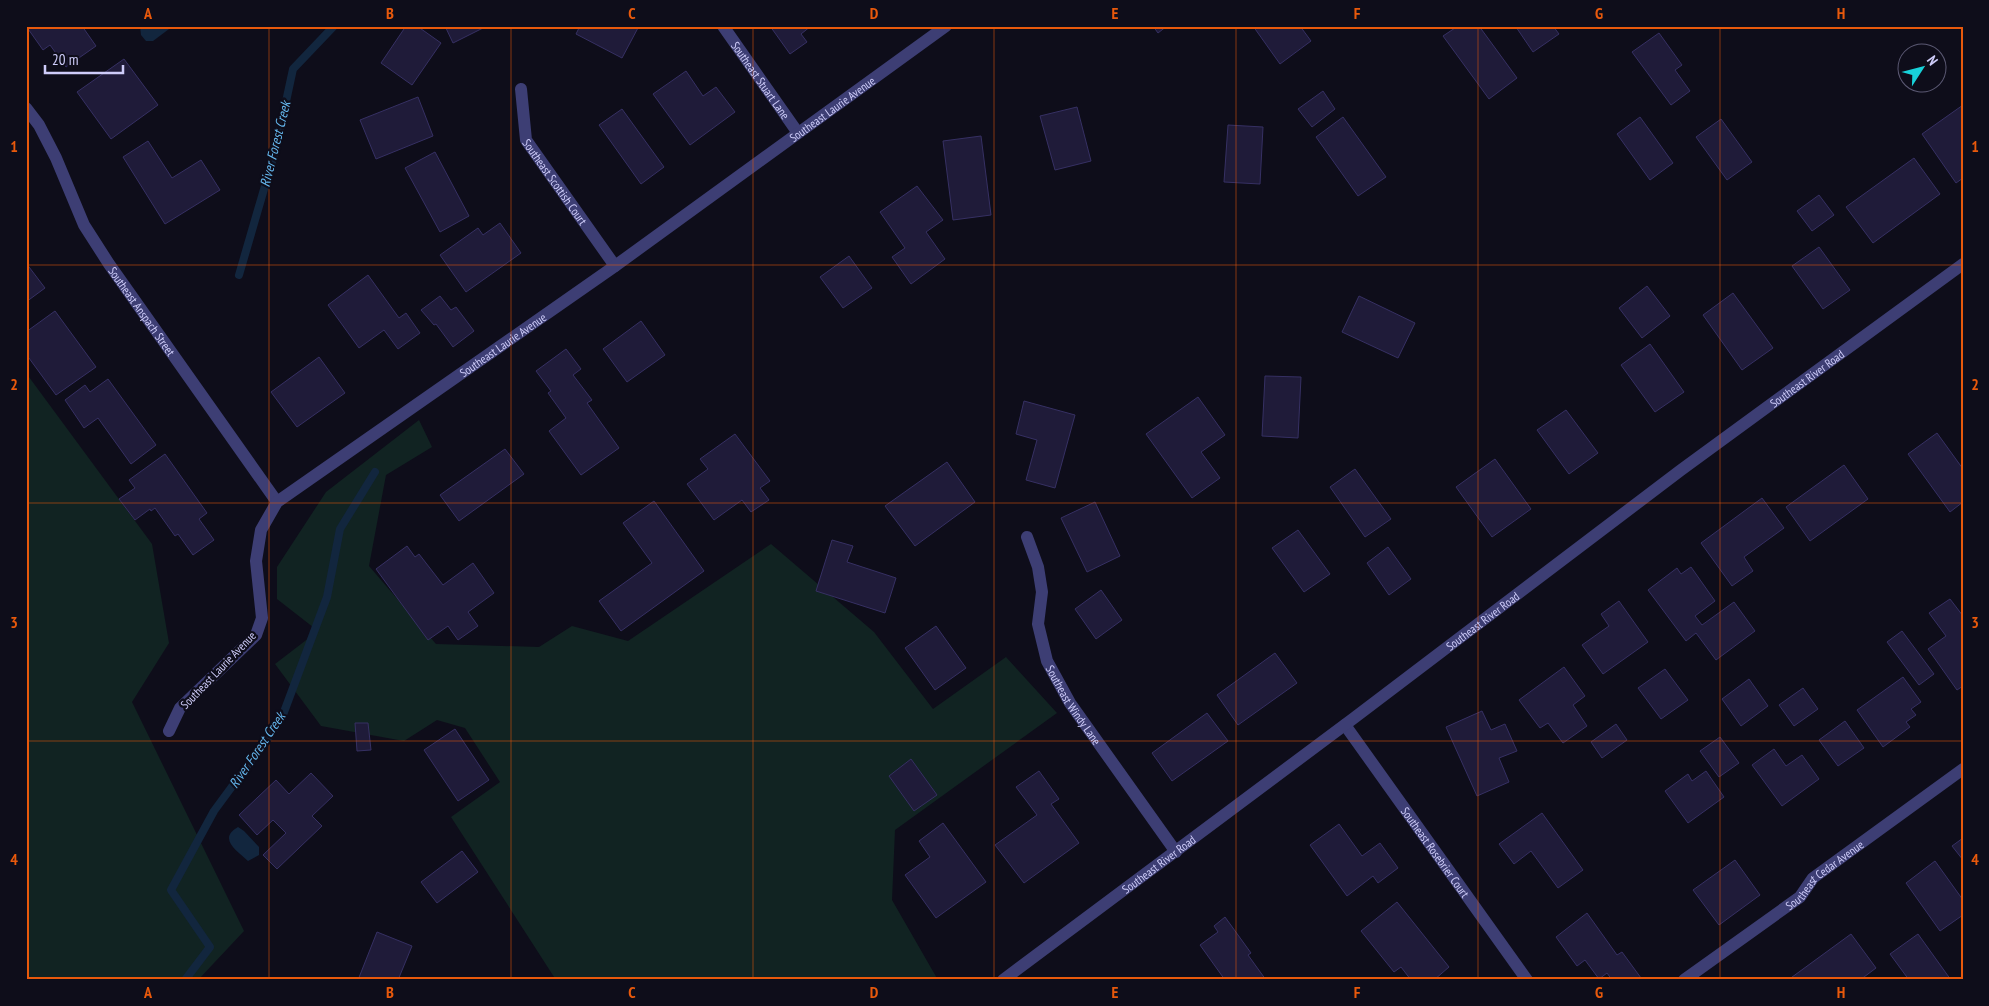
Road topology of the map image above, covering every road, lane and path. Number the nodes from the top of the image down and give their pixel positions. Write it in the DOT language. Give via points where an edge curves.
graph roads {
  1 [pos="723,26"];
  2 [pos="946,26"];
  3 [pos="521,89"];
  4 [pos="26,108"];
  5 [pos="798,133"];
  6 [pos="1963,264"];
  7 [pos="615,266"];
  8 [pos="277,502"];
  9 [pos="1027,537"];
  10 [pos="1345,725"];
  11 [pos="169,731"];
  12 [pos="1963,768"];
  13 [pos="1176,852"];
  14 [pos="1003,980"];
  15 [pos="1526,980"];
  16 [pos="1684,980"];
  1 -- 5 [label="street, Southeast Stuart Lane"];
  2 -- 5 [label="street, Southeast Laurie Avenue"];
  3 -- 7 [label="street, Southeast Scottish Court" via="526,140"];
  4 -- 8 [label="street, Southeast Anspach Street" via="56,158 89,233"];
  5 -- 7 [label="street, Southeast Laurie Avenue"];
  6 -- 10 [label="street, Southeast River Road" via="1681,470"];
  7 -- 8 [label="street, Southeast Laurie Avenue"];
  8 -- 11 [label="street, Southeast Laurie Avenue" via="261,530 256,561 262,618 256,635 180,708"];
  9 -- 13 [label="street, Southeast Windy Lane" via="1038,567 1042,592 1038,624 1047,661 1070,704"];
  10 -- 13 [label="street, Southeast River Road"];
  10 -- 15 [label="street, Southeast Rosebrier Court"];
  12 -- 16 [label="street, Southeast Cedar Avenue" via="1813,878 1800,897"];
  13 -- 14 [label="street, Southeast River Road"];
}
